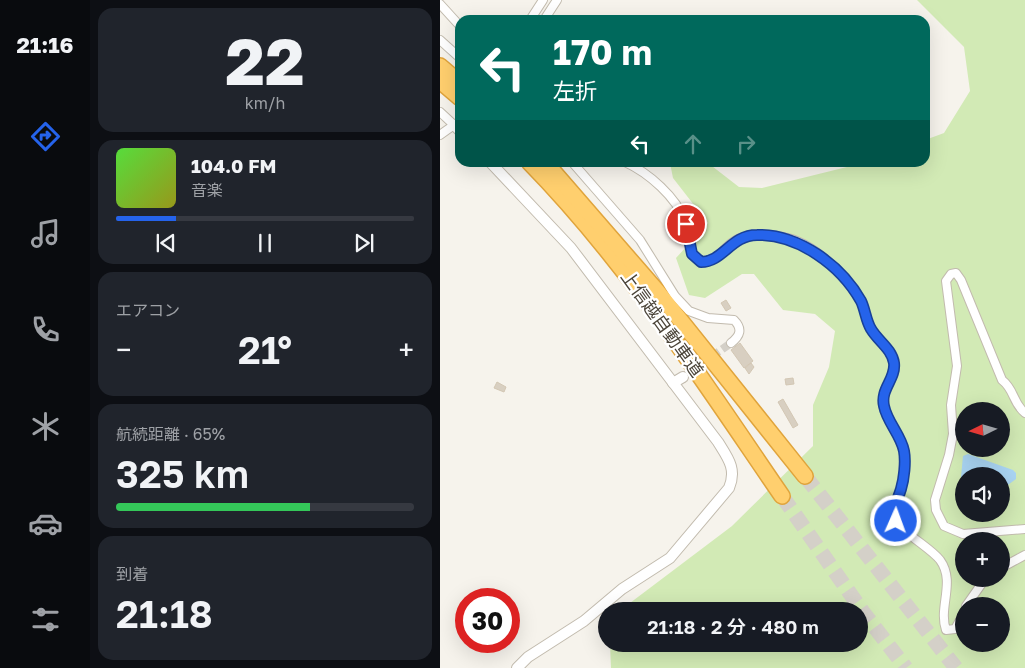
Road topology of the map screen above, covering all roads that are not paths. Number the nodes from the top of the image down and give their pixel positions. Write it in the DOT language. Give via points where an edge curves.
graph roads {
  1 [pos="543,0"];
  2 [pos="557,0"];
  3 [pos="440,4"];
  4 [pos="533,15"];
  5 [pos="547,15"];
  6 [pos="455,20"];
  7 [pos="440,40"];
  8 [pos="455,54"];
  9 [pos="440,66"];
  10 [pos="455,79"];
  11 [pos="440,81"];
  12 [pos="455,94"];
  13 [pos="440,112"];
  14 [pos="455,126"];
  15 [pos="455,129"];
  16 [pos="440,135"];
  17 [pos="495,167"];
  18 [pos="533,167"];
  19 [pos="549,167"];
  20 [pos="576,167"];
  21 [pos="636,167"];
  22 [pos="730,343"];
  23 [pos="683,377"];
  24 [pos="673,382"];
  25 [pos="1025,413"];
  26 [pos="805,476"];
  27 [pos="782,496"];
  28 [pos="1025,529"];
  29 [pos="1025,555"];
  30 [pos="1010,563"];
  31 [pos="955,629"];
  32 [pos="517,668"];
  1 -- 4 [label="street"];
  2 -- 5 [label="street"];
  3 -- 6 [label="street"];
  7 -- 8 [label="street"];
  9 -- 10 [label="highway"];
  11 -- 12 [label="highway"];
  13 -- 14 [label="street"];
  15 -- 16 [label="street"];
  17 -- 24 [label="street" via="571,248"];
  18 -- 27 [label="highway, 上信越自動車道" via="639,292"];
  19 -- 26 [label="highway, 上信越自動車道" via="651,284"];
  20 -- 22 [label="street" via="640,240 675,296 689,311 708,318 734,320 738,324 738,338"];
  21 -- 31 [label="street" via="675,201 686,224 692,254 701,262 718,256 744,236 784,237 807,246 849,283 861,302 869,327 890,350 894,364 883,394 887,415 904,450 901,488 893,511 896,521 932,552 945,568 946,630"];
  23 -- 24 [label="street"];
  24 -- 32 [label="street" via="730,462 733,478 729,488 670,558 622,589 584,622 528,657"];
  25 -- 28 [label="street" via="1017,406 1011,387 1002,380 961,280 956,272 951,274 946,281 957,366 951,405 953,434 935,500 936,510 944,526 963,534"];
  29 -- 30 [label="street"];
}
